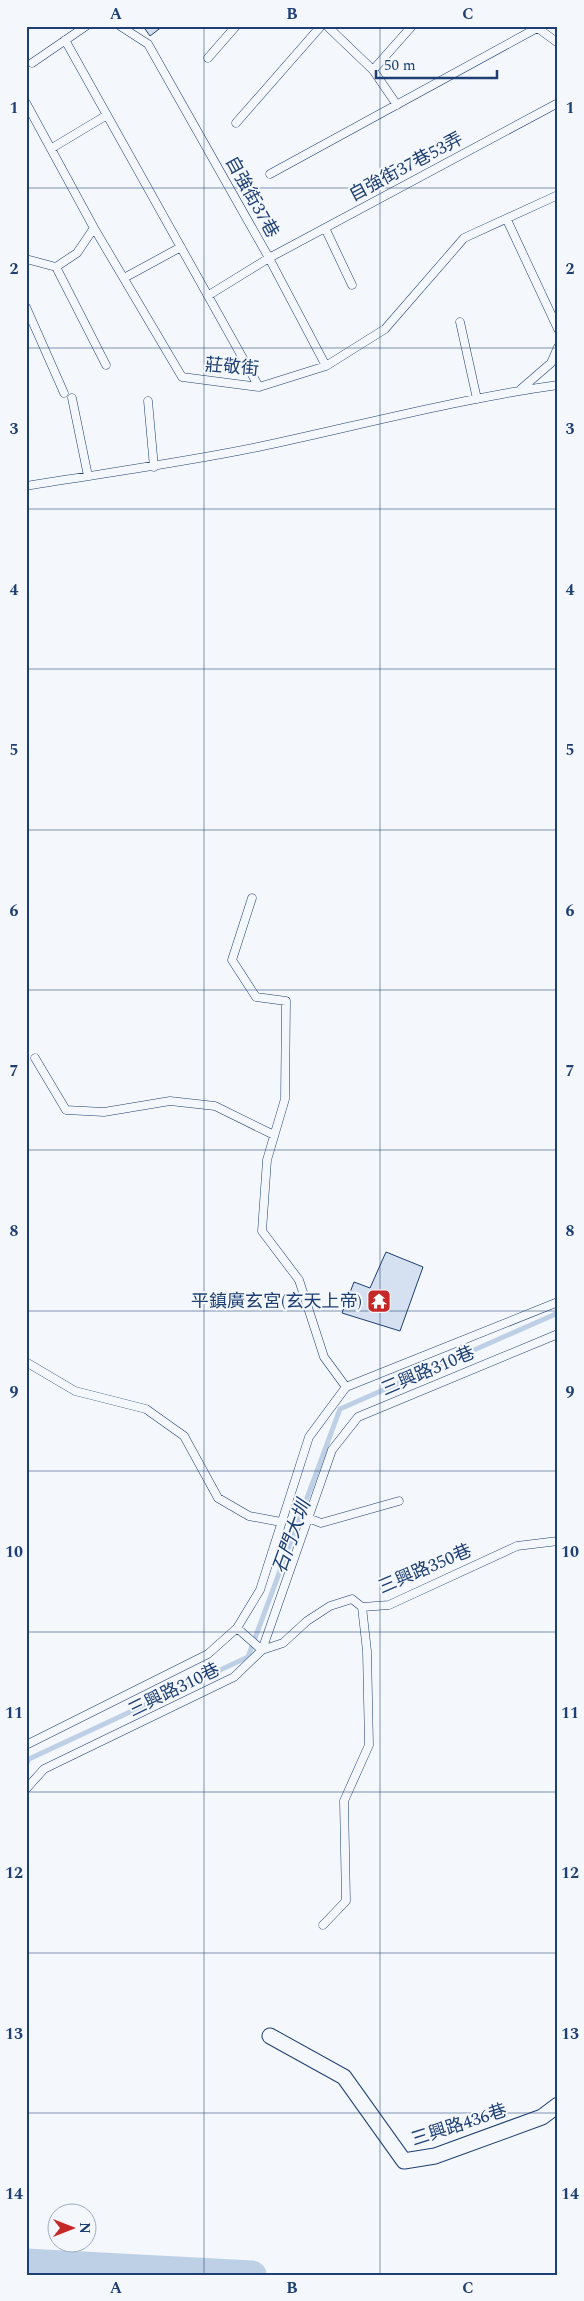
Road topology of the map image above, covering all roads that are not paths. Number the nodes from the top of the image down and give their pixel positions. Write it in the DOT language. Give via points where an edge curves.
graph roads {
  1 [pos="86,26"];
  2 [pos="120,26"];
  3 [pos="236,26"];
  4 [pos="321,26"];
  5 [pos="327,26"];
  6 [pos="412,26"];
  7 [pos="536,27"];
  8 [pos="66,40"];
  9 [pos="558,43"];
  10 [pos="208,58"];
  11 [pos="32,64"];
  12 [pos="374,70"];
  13 [pos="558,103"];
  14 [pos="26,104"];
  15 [pos="397,105"];
  16 [pos="107,115"];
  17 [pos="236,123"];
  18 [pos="52,148"];
  19 [pos="270,174"];
  20 [pos="558,195"];
  21 [pos="507,220"];
  22 [pos="94,228"];
  23 [pos="325,228"];
  24 [pos="181,247"];
  25 [pos="269,258"];
  26 [pos="26,259"];
  27 [pos="56,267"];
  28 [pos="124,278"];
  29 [pos="352,285"];
  30 [pos="209,295"];
  31 [pos="26,307"];
  32 [pos="460,322"];
  33 [pos="558,329"];
  34 [pos="558,346"];
  35 [pos="106,366"];
  36 [pos="326,366"];
  37 [pos="558,385"];
  38 [pos="260,387"];
  39 [pos="520,390"];
  40 [pos="64,393"];
  41 [pos="72,398"];
  42 [pos="477,399"];
  43 [pos="148,401"];
  44 [pos="154,467"];
  45 [pos="88,476"];
  46 [pos="26,486"];
  47 [pos="252,898"];
  48 [pos="35,1058"];
  49 [pos="274,1135"];
  50 [pos="558,1302"];
  51 [pos="558,1334"];
  52 [pos="26,1362"];
  53 [pos="346,1387"];
  54 [pos="399,1502"];
  55 [pos="308,1518"];
  56 [pos="281,1522"];
  57 [pos="558,1541"];
  58 [pos="362,1607"];
  59 [pos="239,1630"];
  60 [pos="260,1648"];
  61 [pos="26,1745"];
  62 [pos="26,1789"];
  63 [pos="323,1925"];
  64 [pos="270,2036"];
  65 [pos="558,2105"];
  1 -- 8 [label="lane"];
  2 -- 25 [label="lane, 自強街37巷" via="148,44"];
  3 -- 10 [label="lane"];
  4 -- 17 [label="lane"];
  5 -- 12 [label="lane"];
  6 -- 12 [label="lane"];
  7 -- 9 [label="lane"];
  7 -- 15 [label="lane"];
  8 -- 11 [label="lane"];
  8 -- 16 [label="lane"];
  12 -- 15 [label="lane"];
  13 -- 23 [label="lane, 自強街37巷53弄"];
  14 -- 18 [label="lane, 莊敬街"];
  15 -- 19 [label="lane"];
  16 -- 18 [label="lane"];
  16 -- 24 [label="lane"];
  18 -- 22 [label="lane, 莊敬街"];
  20 -- 21 [label="lane, 莊敬街"];
  21 -- 33 [label="lane"];
  21 -- 36 [label="lane, 莊敬街" via="464,238 385,329"];
  22 -- 27 [label="lane" via="77,253"];
  22 -- 28 [label="lane, 莊敬街"];
  23 -- 25 [label="lane, 自強街37巷53弄"];
  23 -- 29 [label="lane"];
  24 -- 28 [label="lane"];
  24 -- 30 [label="lane"];
  25 -- 30 [label="lane, 自強街37巷53弄"];
  25 -- 36 [label="lane, 自強街37巷"];
  26 -- 27 [label="lane"];
  27 -- 35 [label="lane"];
  28 -- 38 [label="lane, 莊敬街" via="182,377"];
  30 -- 38 [label="lane"];
  31 -- 40 [label="lane"];
  32 -- 42 [label="lane"];
  34 -- 39 [label="lane" via="551,363"];
  36 -- 38 [label="lane, 莊敬街"];
  37 -- 39 [label="lane"];
  39 -- 42 [label="lane"];
  41 -- 45 [label="lane"];
  42 -- 44 [label="lane"];
  43 -- 44 [label="lane"];
  44 -- 45 [label="lane"];
  45 -- 46 [label="lane"];
  47 -- 49 [label="lane" via="232,960 256,997 286,1001 285,1099"];
  48 -- 49 [label="lane" via="66,1110 104,1112 170,1101 215,1106"];
  49 -- 53 [label="lane" via="267,1160 262,1231 299,1280 324,1357"];
  50 -- 53 [label="lane, 三興路310巷"];
  51 -- 55 [label="lane, 三興路310巷" via="358,1417 332,1450"];
  52 -- 56 [label="lane" via="75,1391 146,1409 184,1436 218,1498 249,1516"];
  53 -- 56 [label="lane, 三興路310巷" via="309,1437"];
  54 -- 55 [label="lane" via="321,1522"];
  55 -- 60 [label="lane, 三興路310巷"];
  56 -- 59 [label="lane, 三興路310巷" via="260,1590"];
  57 -- 58 [label="lane, 三興路350巷" via="517,1546 389,1605"];
  58 -- 60 [label="lane, 三興路350巷" via="352,1599 330,1606 283,1643"];
  58 -- 63 [label="lane" via="367,1650 370,1746 344,1801 346,1901"];
  59 -- 60 [label="lane"];
  59 -- 61 [label="lane, 三興路310巷" via="208,1654"];
  60 -- 62 [label="lane, 三興路310巷" via="234,1678 44,1769"];
  64 -- 65 [label="street, 三興路436巷" via="344,2077 404,2161 444,2153 542,2117"];
}
